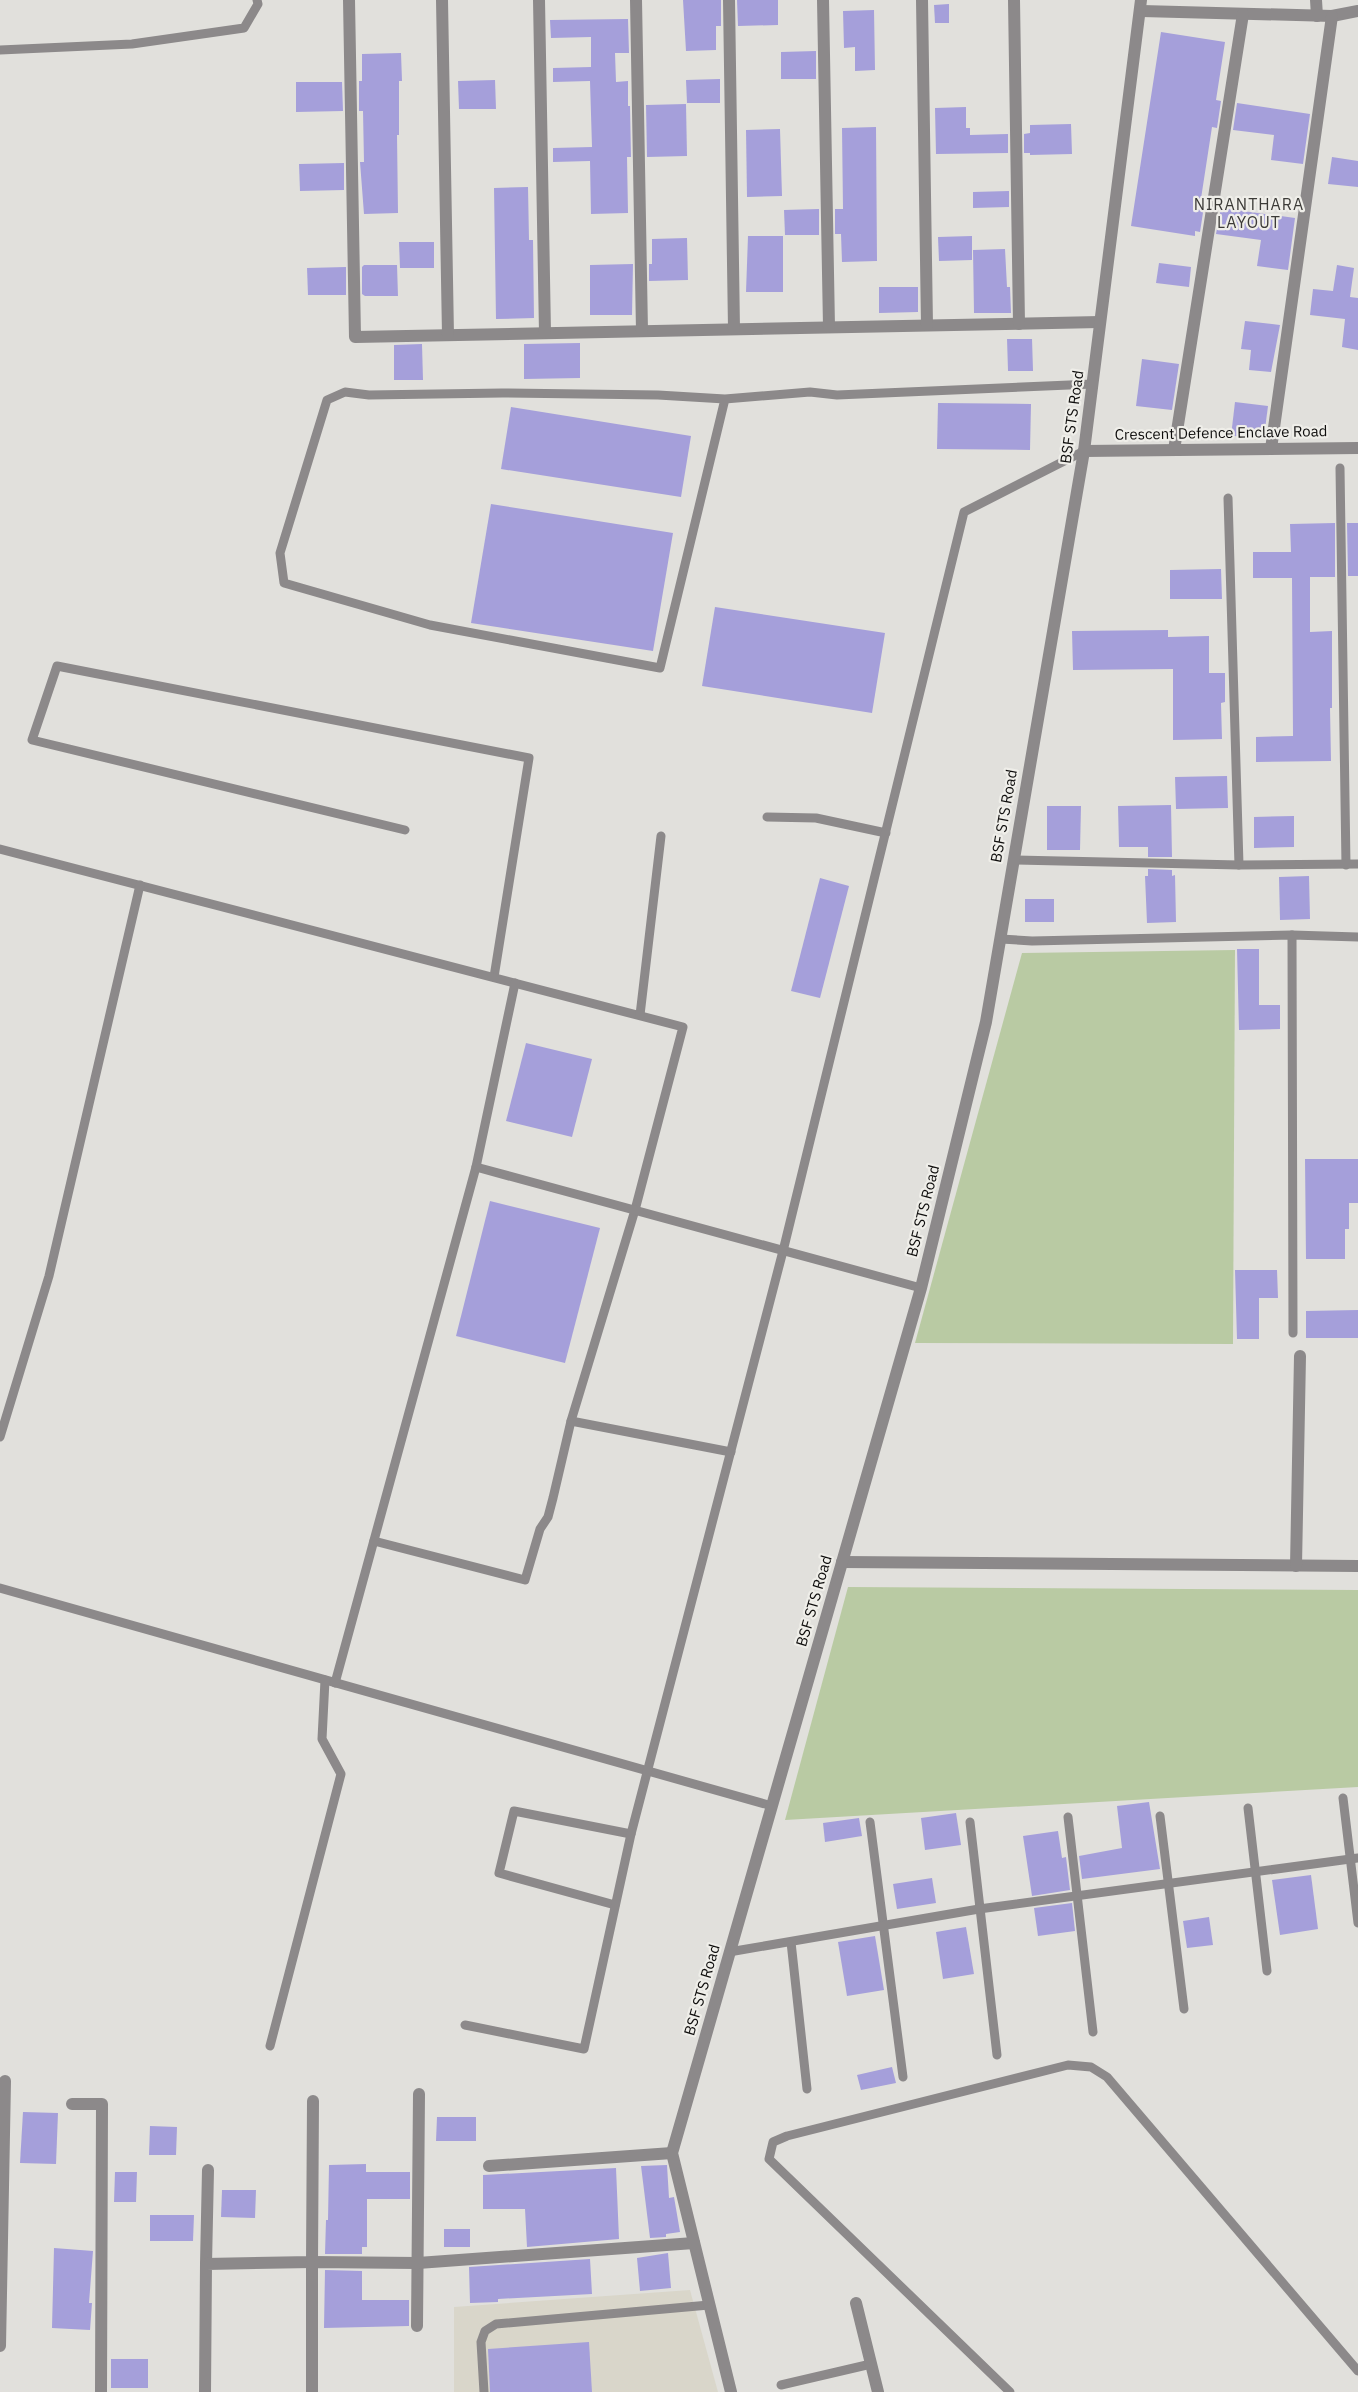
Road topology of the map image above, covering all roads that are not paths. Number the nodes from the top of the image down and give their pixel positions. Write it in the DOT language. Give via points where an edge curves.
graph roads {
  1 [pos="257,0"];
  2 [pos="349,0"];
  3 [pos="442,0"];
  4 [pos="539,0"];
  5 [pos="636,0"];
  6 [pos="729,0"];
  7 [pos="823,0"];
  8 [pos="922,0"];
  9 [pos="1014,0"];
  10 [pos="1218,0"];
  11 [pos="1316,0"];
  12 [pos="1142,6"];
  13 [pos="1358,11"];
  14 [pos="1219,13"];
  15 [pos="1244,14"];
  16 [pos="1317,16"];
  17 [pos="1332,16"];
  18 [pos="0,50"];
  19 [pos="1100,322"];
  20 [pos="1019,324"];
  21 [pos="927,325"];
  22 [pos="829,327"];
  23 [pos="734,329"];
  24 [pos="642,331"];
  25 [pos="545,333"];
  26 [pos="448,335"];
  27 [pos="1093,384"];
  28 [pos="725,399"];
  29 [pos="1271,448"];
  30 [pos="1358,448"];
  31 [pos="1174,450"];
  32 [pos="1084,451"];
  33 [pos="1340,468"];
  34 [pos="1228,498"];
  35 [pos="767,817"];
  36 [pos="405,830"];
  37 [pos="886,833"];
  38 [pos="661,836"];
  39 [pos="0,849"];
  40 [pos="1013,860"];
  41 [pos="1358,864"];
  42 [pos="1239,865"];
  43 [pos="1346,865"];
  44 [pos="140,885"];
  45 [pos="1292,935"];
  46 [pos="1358,937"];
  47 [pos="1001,939"];
  48 [pos="494,977"];
  49 [pos="515,983"];
  50 [pos="640,1015"];
  51 [pos="476,1167"];
  52 [pos="636,1210"];
  53 [pos="783,1251"];
  54 [pos="921,1288"];
  55 [pos="1293,1333"];
  56 [pos="1300,1356"];
  57 [pos="571,1421"];
  58 [pos="0,1437"];
  59 [pos="730,1452"];
  60 [pos="374,1541"];
  61 [pos="842,1562"];
  62 [pos="1296,1566"];
  63 [pos="1358,1566"];
  64 [pos="0,1588"];
  65 [pos="325,1680"];
  66 [pos="335,1683"];
  67 [pos="647,1771"];
  68 [pos="1342,1798"];
  69 [pos="772,1806"];
  70 [pos="1248,1808"];
  71 [pos="1160,1816"];
  72 [pos="1068,1817"];
  73 [pos="870,1822"];
  74 [pos="970,1822"];
  75 [pos="631,1834"];
  76 [pos="1354,1858"];
  77 [pos="1256,1871"];
  78 [pos="1168,1885"];
  79 [pos="1078,1895"];
  80 [pos="615,1905"];
  81 [pos="979,1909"];
  82 [pos="1358,1923"];
  83 [pos="882,1926"];
  84 [pos="791,1942"];
  85 [pos="729,1952"];
  86 [pos="1267,1971"];
  87 [pos="1184,2009"];
  88 [pos="465,2025"];
  89 [pos="1093,2032"];
  90 [pos="270,2046"];
  91 [pos="997,2054"];
  92 [pos="903,2077"];
  93 [pos="5,2081"];
  94 [pos="807,2089"];
  95 [pos="419,2094"];
  96 [pos="313,2100"];
  97 [pos="72,2104"];
  98 [pos="672,2153"];
  99 [pos="489,2166"];
  100 [pos="208,2170"];
  101 [pos="694,2243"];
  102 [pos="312,2262"];
  103 [pos="418,2263"];
  104 [pos="206,2264"];
  105 [pos="856,2303"];
  106 [pos="709,2305"];
  107 [pos="0,2309"];
  108 [pos="417,2326"];
  109 [pos="0,2346"];
  110 [pos="871,2364"];
  111 [pos="1358,2371"];
  112 [pos="781,2385"];
  113 [pos="101,2392"];
  114 [pos="205,2392"];
  115 [pos="312,2392"];
  116 [pos="484,2392"];
  117 [pos="730,2392"];
  118 [pos="878,2392"];
  119 [pos="1010,2392"];
  1 -- 18 [label="lane" via="258,4 244,28 132,44"];
  2 -- 26 [label="street" via="355,337"];
  3 -- 26 [label="street"];
  4 -- 25 [label="street"];
  5 -- 24 [label="street"];
  6 -- 23 [label="street"];
  7 -- 22 [label="street"];
  8 -- 21 [label="street"];
  9 -- 20 [label="street"];
  10 -- 14 [label="street"];
  11 -- 16 [label="street"];
  12 -- 14 [label="street"];
  12 -- 19 [label="street, BSF STS Road"];
  13 -- 17 [label="street"];
  14 -- 15 [label="street"];
  15 -- 16 [label="street"];
  15 -- 31 [label="street"];
  16 -- 17 [label="street"];
  17 -- 29 [label="street"];
  19 -- 20 [label="street"];
  19 -- 27 [label="street, BSF STS Road"];
  20 -- 21 [label="street"];
  21 -- 22 [label="street"];
  22 -- 23 [label="street"];
  23 -- 24 [label="street"];
  24 -- 25 [label="street"];
  25 -- 26 [label="street"];
  27 -- 28 [label="lane" via="837,396 810,392"];
  27 -- 32 [label="street, BSF STS Road"];
  28 -- 28 [label="lane" via="660,668 430,625 284,584 280,553 327,400 346,392 369,395 502,393"];
  29 -- 30 [label="street, Crescent Defence Enclave Road"];
  29 -- 31 [label="street, Crescent Defence Enclave Road"];
  31 -- 32 [label="street, Crescent Defence Enclave Road"];
  32 -- 37 [label="lane" via="964,512"];
  32 -- 40 [label="street, BSF STS Road"];
  33 -- 43 [label="lane"];
  34 -- 42 [label="lane"];
  35 -- 37 [label="lane" via="816,818"];
  36 -- 48 [label="lane" via="32,740 57,666 529,758"];
  37 -- 53 [label="lane"];
  38 -- 50 [label="lane"];
  39 -- 44 [label="lane"];
  40 -- 42 [label="lane"];
  40 -- 47 [label="street, BSF STS Road"];
  41 -- 43 [label="lane"];
  42 -- 43 [label="lane"];
  44 -- 48 [label="lane"];
  44 -- 58 [label="lane" via="48,1276"];
  45 -- 46 [label="lane"];
  45 -- 47 [label="lane"];
  45 -- 55 [label="lane"];
  47 -- 54 [label="street, BSF STS Road" via="986,1022"];
  48 -- 49 [label="lane"];
  49 -- 50 [label="lane"];
  49 -- 51 [label="lane"];
  50 -- 52 [label="lane" via="683,1027"];
  51 -- 52 [label="lane"];
  51 -- 60 [label="lane"];
  52 -- 53 [label="lane"];
  52 -- 57 [label="lane"];
  53 -- 54 [label="lane"];
  53 -- 59 [label="lane"];
  54 -- 61 [label="street, BSF STS Road"];
  56 -- 62 [label="street"];
  57 -- 59 [label="lane"];
  57 -- 60 [label="lane" via="554,1498 540,1529 525,1580"];
  59 -- 67 [label="lane"];
  60 -- 66 [label="lane"];
  61 -- 62 [label="street"];
  61 -- 69 [label="street, BSF STS Road"];
  62 -- 63 [label="street"];
  64 -- 65 [label="lane"];
  65 -- 66 [label="lane"];
  65 -- 90 [label="lane" via="322,1739 341,1774"];
  66 -- 67 [label="lane"];
  67 -- 69 [label="lane"];
  67 -- 75 [label="lane"];
  68 -- 76 [label="lane"];
  69 -- 85 [label="street, BSF STS Road"];
  70 -- 77 [label="lane"];
  71 -- 78 [label="lane"];
  72 -- 79 [label="lane"];
  73 -- 83 [label="lane"];
  74 -- 81 [label="lane"];
  75 -- 80 [label="lane"];
  75 -- 80 [label="lane" via="514,1811 499,1873"];
  76 -- 77 [label="lane"];
  76 -- 82 [label="lane"];
  77 -- 78 [label="lane"];
  77 -- 86 [label="lane"];
  78 -- 79 [label="lane"];
  78 -- 87 [label="lane"];
  79 -- 81 [label="lane"];
  79 -- 89 [label="lane"];
  80 -- 88 [label="lane" via="584,2049"];
  81 -- 83 [label="lane"];
  81 -- 91 [label="lane"];
  83 -- 84 [label="lane"];
  83 -- 92 [label="lane"];
  84 -- 85 [label="lane"];
  84 -- 94 [label="lane"];
  85 -- 98 [label="street, BSF STS Road"];
  93 -- 107 [label="street"];
  95 -- 103 [label="street"];
  96 -- 102 [label="street"];
  97 -- 113 [label="street" via="102,2104"];
  98 -- 99 [label="street"];
  98 -- 101 [label="street, BSF STS Road"];
  100 -- 104 [label="street"];
  101 -- 103 [label="street"];
  101 -- 106 [label="street, BSF STS Road"];
  102 -- 103 [label="street"];
  102 -- 104 [label="street"];
  102 -- 115 [label="street"];
  103 -- 108 [label="street"];
  104 -- 114 [label="street"];
  105 -- 110 [label="street"];
  106 -- 116 [label="lane" via="496,2324 485,2331 481,2342"];
  106 -- 117 [label="street, BSF STS Road"];
  107 -- 109 [label="street"];
  110 -- 112 [label="lane"];
  110 -- 118 [label="street"];
  111 -- 119 [label="lane" via="1108,2077 1091,2067 1068,2065 773,2142 770,2159"];
}
